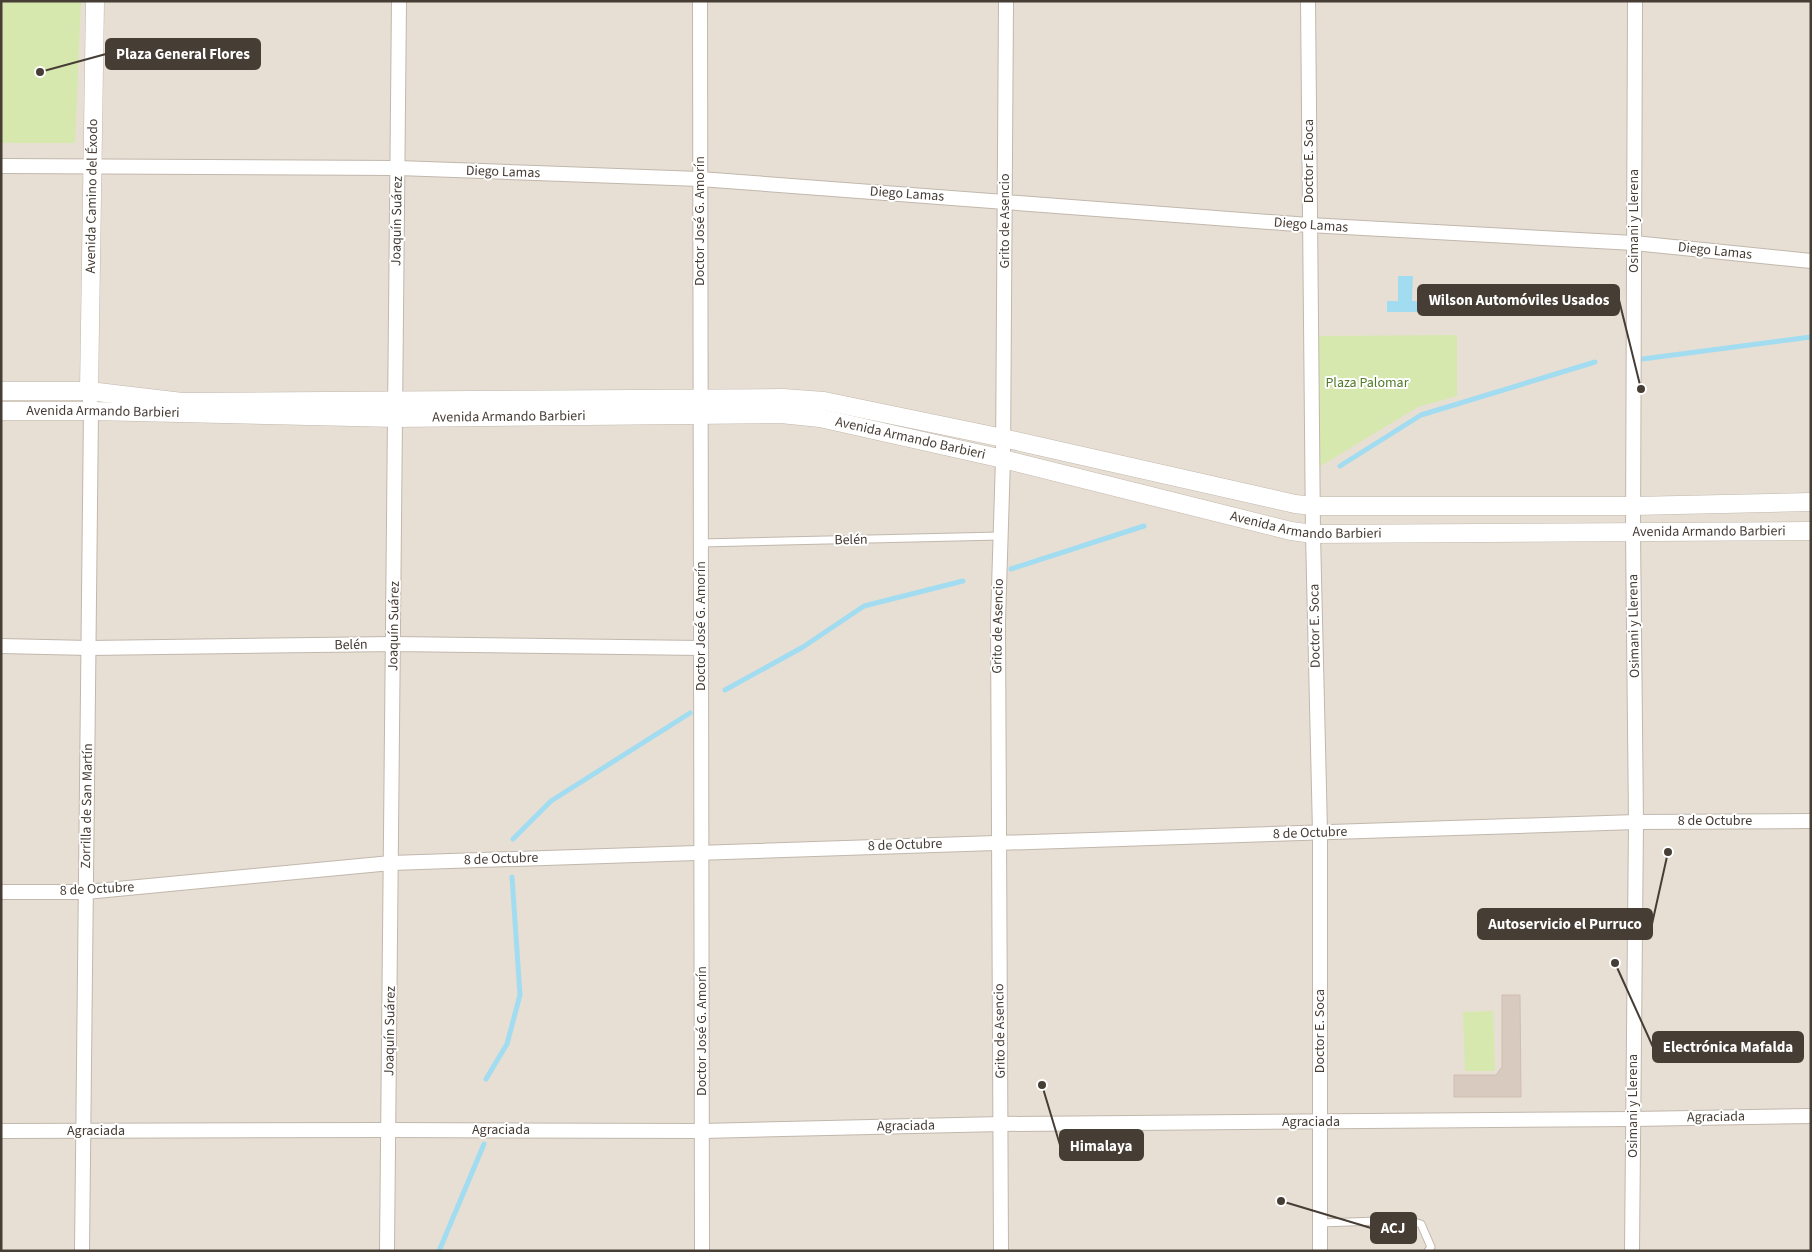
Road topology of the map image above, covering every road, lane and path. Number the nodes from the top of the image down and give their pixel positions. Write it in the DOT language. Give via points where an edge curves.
graph roads {
  1 [pos="95,1"];
  2 [pos="399,1"];
  3 [pos="700,1"];
  4 [pos="1006,1"];
  5 [pos="1308,1"];
  6 [pos="1635,1"];
  7 [pos="1,166"];
  8 [pos="92,166"];
  9 [pos="398,168"];
  10 [pos="700,179"];
  11 [pos="1005,202"];
  12 [pos="1310,225"];
  13 [pos="1634,243"];
  14 [pos="1811,261"];
  15 [pos="1,391"];
  16 [pos="89,391"];
  17 [pos="701,398"];
  18 [pos="396,400"];
  19 [pos="1,411"];
  20 [pos="91,411"];
  21 [pos="701,415"];
  22 [pos="396,418"];
  23 [pos="1003,438"];
  24 [pos="1003,459"];
  25 [pos="1811,502"];
  26 [pos="1313,506"];
  27 [pos="1633,506"];
  28 [pos="1811,531"];
  29 [pos="1633,533"];
  30 [pos="1313,534"];
  31 [pos="1000,536"];
  32 [pos="701,543"];
  33 [pos="394,644"];
  34 [pos="1,646"];
  35 [pos="88,648"];
  36 [pos="701,648"];
  37 [pos="1811,821"];
  38 [pos="1636,822"];
  39 [pos="1320,832"];
  40 [pos="998,842"];
  41 [pos="701,852"];
  42 [pos="392,863"];
  43 [pos="1,892"];
  44 [pos="86,892"];
  45 [pos="1811,1116"];
  46 [pos="1633,1119"];
  47 [pos="1320,1122"];
  48 [pos="1001,1124"];
  49 [pos="389,1130"];
  50 [pos="1,1131"];
  51 [pos="702,1131"];
  52 [pos="83,1132"];
  53 [pos="1320,1223"];
  54 [pos="82,1251"];
  55 [pos="387,1251"];
  56 [pos="702,1251"];
  57 [pos="1001,1251"];
  58 [pos="1320,1251"];
  59 [pos="1428,1251"];
  60 [pos="1632,1251"];
  1 -- 8 [label="street, Avenida Camino del Éxodo"];
  2 -- 9 [label="street, Joaquín Suárez"];
  3 -- 10 [label="street, Doctor José G. Amorín"];
  4 -- 11 [label="street, Grito de Asencio"];
  5 -- 12 [label="street, Doctor E. Soca"];
  6 -- 13 [label="street, Osimani y Llerena"];
  7 -- 8 [label="street, Diego Lamas"];
  8 -- 9 [label="street, Diego Lamas"];
  8 -- 16 [label="street, Avenida Camino del Éxodo"];
  9 -- 10 [label="street, Diego Lamas"];
  9 -- 18 [label="street, Joaquín Suárez"];
  10 -- 11 [label="street, Diego Lamas"];
  10 -- 17 [label="street, Doctor José G. Amorín"];
  11 -- 12 [label="street, Diego Lamas"];
  11 -- 23 [label="street, Grito de Asencio"];
  12 -- 13 [label="street, Diego Lamas"];
  12 -- 26 [label="street, Doctor E. Soca"];
  13 -- 14 [label="street, Diego Lamas"];
  13 -- 27 [label="street, Osimani y Llerena"];
  15 -- 16 [label="street, Avenida Armando Barbieri"];
  16 -- 18 [label="street, Avenida Armando Barbieri" via="182,402"];
  16 -- 20 [label="street, Zorrilla de San Martín"];
  17 -- 18 [label="street, Avenida Armando Barbieri"];
  17 -- 21 [label="street, Doctor José G. Amorín"];
  17 -- 23 [label="street, Avenida Armando Barbieri" via="824,401"];
  18 -- 22 [label="street, Joaquín Suárez"];
  19 -- 20 [label="street, Avenida Armando Barbieri"];
  20 -- 22 [label="street, Avenida Armando Barbieri"];
  20 -- 35 [label="street, Zorrilla de San Martín"];
  21 -- 22 [label="street, Avenida Armando Barbieri"];
  21 -- 24 [label="street, Avenida Armando Barbieri" via="781,414 820,418"];
  21 -- 32 [label="street, Doctor José G. Amorín"];
  22 -- 33 [label="street, Joaquín Suárez"];
  23 -- 24 [label="street, Grito de Asencio"];
  23 -- 26 [label="street, Avenida Armando Barbieri"];
  24 -- 30 [label="street, Avenida Armando Barbieri"];
  24 -- 31 [label="street, Grito de Asencio"];
  25 -- 27 [label="street, Avenida Armando Barbieri"];
  26 -- 27 [label="street, Avenida Armando Barbieri"];
  26 -- 30 [label="street, Doctor E. Soca"];
  27 -- 29 [label="street, Osimani y Llerena"];
  28 -- 29 [label="street, Avenida Armando Barbieri"];
  29 -- 30 [label="street, Avenida Armando Barbieri"];
  29 -- 38 [label="street, Osimani y Llerena"];
  30 -- 39 [label="street, Doctor E. Soca"];
  31 -- 32 [label="lane, Belén"];
  31 -- 40 [label="street, Grito de Asencio"];
  32 -- 36 [label="street, Doctor José G. Amorín"];
  33 -- 35 [label="street, Belén"];
  33 -- 36 [label="street, Belén"];
  33 -- 42 [label="street, Joaquín Suárez"];
  34 -- 35 [label="street, Belén"];
  35 -- 44 [label="street, Zorrilla de San Martín"];
  36 -- 41 [label="street, Doctor José G. Amorín"];
  37 -- 38 [label="street, 8 de Octubre"];
  38 -- 39 [label="street, 8 de Octubre"];
  38 -- 46 [label="street, Osimani y Llerena"];
  39 -- 40 [label="street, 8 de Octubre"];
  39 -- 47 [label="street, Doctor E. Soca"];
  40 -- 41 [label="street, 8 de Octubre"];
  40 -- 48 [label="street, Grito de Asencio"];
  41 -- 42 [label="street, 8 de Octubre"];
  41 -- 51 [label="street, Doctor José G. Amorín"];
  42 -- 44 [label="street, 8 de Octubre"];
  42 -- 49 [label="street, Joaquín Suárez"];
  43 -- 44 [label="street, 8 de Octubre"];
  44 -- 52 [label="street, Zorrilla de San Martín"];
  45 -- 46 [label="street, Agraciada"];
  46 -- 47 [label="street, Agraciada"];
  46 -- 60 [label="street, Osimani y Llerena"];
  47 -- 48 [label="street, Agraciada"];
  47 -- 53 [label="street, Doctor E. Soca"];
  48 -- 51 [label="street, Agraciada"];
  48 -- 57 [label="street, Grito de Asencio"];
  49 -- 51 [label="street, Agraciada"];
  49 -- 52 [label="street, Agraciada"];
  49 -- 55 [label="street, Joaquín Suárez"];
  50 -- 52 [label="street, Agraciada"];
  51 -- 56 [label="street, Doctor José G. Amorín"];
  52 -- 54 [label="street, Zorrilla de San Martín"];
  53 -- 58 [label="street, Doctor E. Soca"];
  53 -- 59 [label="lane" via="1407,1220 1420,1224 1431,1247"];
}
